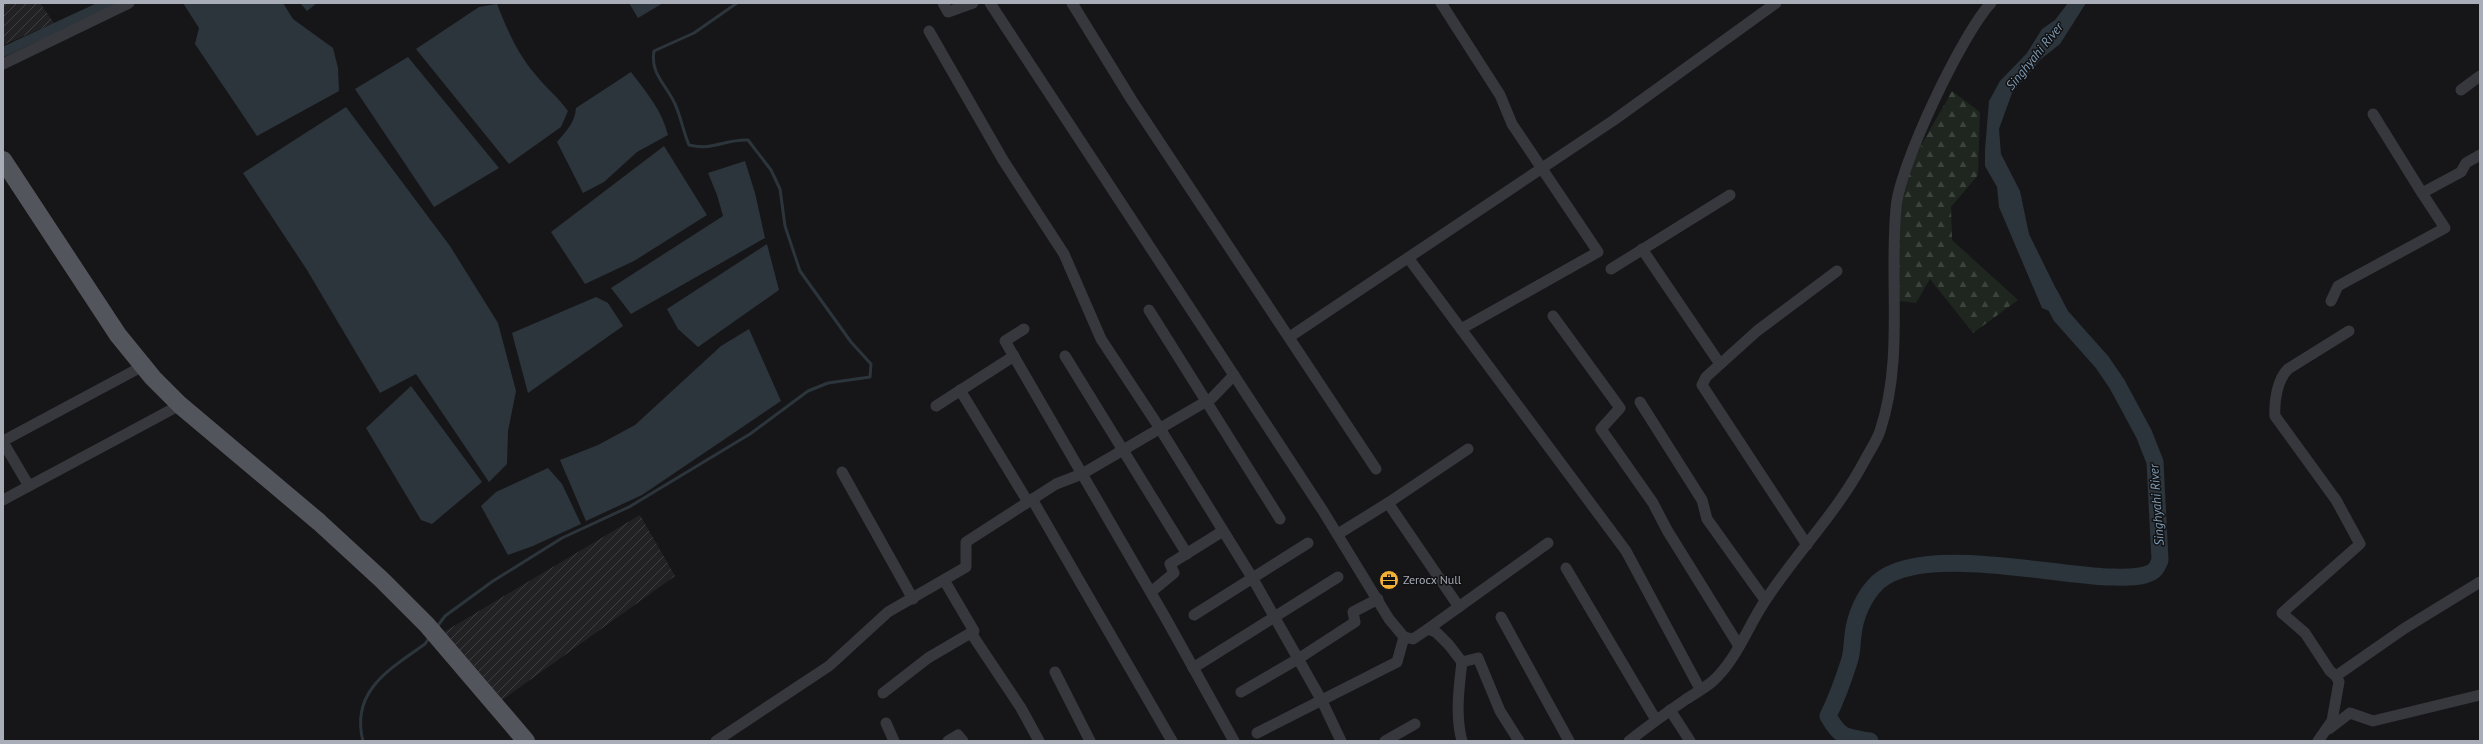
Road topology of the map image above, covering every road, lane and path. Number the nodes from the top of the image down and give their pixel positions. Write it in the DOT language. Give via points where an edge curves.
graph roads {
  1 [pos="129,3"];
  2 [pos="943,3"];
  3 [pos="973,3"];
  4 [pos="990,3"];
  5 [pos="1072,3"];
  6 [pos="1441,3"];
  7 [pos="1776,3"];
  8 [pos="1991,3"];
  9 [pos="929,31"];
  10 [pos="3,64"];
  11 [pos="2480,76"];
  12 [pos="2461,90"];
  13 [pos="2373,114"];
  14 [pos="2480,154"];
  15 [pos="3,160"];
  16 [pos="1541,169"];
  17 [pos="2422,193"];
  18 [pos="1730,195"];
  19 [pos="1642,249"];
  20 [pos="1409,258"];
  21 [pos="1611,269"];
  22 [pos="1837,271"];
  23 [pos="2332,300"];
  24 [pos="1149,310"];
  25 [pos="1553,316"];
  26 [pos="1024,329"];
  27 [pos="1461,329"];
  28 [pos="2349,331"];
  29 [pos="1294,334"];
  30 [pos="1014,356"];
  31 [pos="1065,356"];
  32 [pos="1720,364"];
  33 [pos="143,366"];
  34 [pos="1234,375"];
  35 [pos="960,390"];
  36 [pos="1206,402"];
  37 [pos="1640,402"];
  38 [pos="180,405"];
  39 [pos="936,406"];
  40 [pos="1160,427"];
  41 [pos="3,442"];
  42 [pos="1468,449"];
  43 [pos="1124,450"];
  44 [pos="1376,469"];
  45 [pos="842,472"];
  46 [pos="1082,474"];
  47 [pos="29,486"];
  48 [pos="3,500"];
  49 [pos="1030,501"];
  50 [pos="1388,503"];
  51 [pos="1280,519"];
  52 [pos="1223,531"];
  53 [pos="1338,534"];
  54 [pos="1548,543"];
  55 [pos="1308,544"];
  56 [pos="1807,545"];
  57 [pos="1187,554"];
  58 [pos="1566,568"];
  59 [pos="1338,577"];
  60 [pos="1253,579"];
  61 [pos="944,580"];
  62 [pos="2480,582"];
  63 [pos="1151,592"];
  64 [pos="913,599"];
  65 [pos="1378,599"];
  66 [pos="1765,600"];
  67 [pos="1458,607"];
  68 [pos="1194,615"];
  69 [pos="1501,617"];
  70 [pos="1275,619"];
  71 [pos="1428,629"];
  72 [pos="971,633"];
  73 [pos="1404,637"];
  74 [pos="1739,646"];
  75 [pos="1298,660"];
  76 [pos="1462,662"];
  77 [pos="1194,668"];
  78 [pos="1055,672"];
  79 [pos="2336,676"];
  80 [pos="1700,689"];
  81 [pos="1241,692"];
  82 [pos="882,693"];
  83 [pos="2480,695"];
  84 [pos="1322,700"];
  85 [pos="1670,710"];
  86 [pos="1656,720"];
  87 [pos="886,723"];
  88 [pos="1415,724"];
  89 [pos="2328,729"];
  90 [pos="1257,733"];
  91 [pos="526,741"];
  92 [pos="716,741"];
  93 [pos="894,741"];
  94 [pos="948,741"];
  95 [pos="963,741"];
  96 [pos="1039,741"];
  97 [pos="1090,741"];
  98 [pos="1172,741"];
  99 [pos="1234,741"];
  100 [pos="1341,741"];
  101 [pos="1385,741"];
  102 [pos="1462,741"];
  103 [pos="1519,741"];
  104 [pos="1569,741"];
  105 [pos="1629,741"];
  106 [pos="1690,741"];
  107 [pos="2318,741"];
  1 -- 10 [label="street"];
  2 -- 3 [label="street" via="948,12"];
  4 -- 34 [label="street"];
  5 -- 44 [label="street" via="1130,99"];
  6 -- 16 [label="street" via="1500,95 1512,124"];
  7 -- 16 [label="street"];
  8 -- 56 [label="street" via="1980,15 1960,50 1906,167 1896,206 1893,268 1896,339 1892,380 1880,432 1855,478 1824,525"];
  9 -- 40 [label="street" via="1003,160 1064,254 1100,339"];
  11 -- 12 [label="street"];
  13 -- 17 [label="street"];
  14 -- 17 [label="street" via="2466,163 2461,172"];
  15 -- 33 [label="main road" via="118,335"];
  16 -- 20 [label="street"];
  16 -- 27 [label="street" via="1598,252"];
  17 -- 23 [label="street" via="2445,228 2338,286"];
  18 -- 19 [label="street"];
  19 -- 21 [label="street"];
  19 -- 32 [label="street"];
  20 -- 27 [label="street"];
  20 -- 29 [label="street"];
  22 -- 32 [label="street" via="1757,331"];
  24 -- 36 [label="street"];
  25 -- 74 [label="street" via="1620,408 1601,428 1653,503"];
  26 -- 30 [label="street" via="1005,341"];
  27 -- 80 [label="street" via="1626,551"];
  28 -- 79 [label="street" via="2288,369 2282,375 2274,406 2275,416 2336,500 2360,544 2282,613 2305,633"];
  30 -- 35 [label="street"];
  30 -- 46 [label="street"];
  31 -- 43 [label="street"];
  32 -- 56 [label="street" via="1706,376 1702,385"];
  33 -- 38 [label="main road"];
  33 -- 41 [label="street"];
  34 -- 36 [label="street"];
  34 -- 53 [label="street"];
  35 -- 39 [label="street"];
  35 -- 49 [label="street"];
  36 -- 40 [label="street"];
  36 -- 51 [label="street"];
  37 -- 66 [label="street" via="1702,500 1707,519"];
  38 -- 47 [label="street"];
  38 -- 91 [label="main road" via="319,522 382,580 427,625"];
  40 -- 43 [label="street"];
  40 -- 52 [label="street"];
  41 -- 47 [label="street"];
  42 -- 50 [label="street"];
  43 -- 46 [label="street"];
  43 -- 57 [label="street"];
  45 -- 64 [label="street"];
  46 -- 49 [label="street" via="1056,484"];
  46 -- 63 [label="street"];
  47 -- 48 [label="street"];
  49 -- 61 [label="street" via="966,542 966,567"];
  49 -- 98 [label="street"];
  50 -- 53 [label="street"];
  50 -- 67 [label="street"];
  52 -- 57 [label="street"];
  52 -- 60 [label="street"];
  53 -- 65 [label="street"];
  54 -- 67 [label="street"];
  55 -- 60 [label="street"];
  56 -- 66 [label="street"];
  57 -- 63 [label="street" via="1170,564 1174,573"];
  58 -- 86 [label="street"];
  59 -- 70 [label="street"];
  60 -- 68 [label="street"];
  60 -- 70 [label="street"];
  61 -- 64 [label="street"];
  61 -- 72 [label="street" via="974,631"];
  62 -- 79 [label="street" via="2405,628"];
  63 -- 77 [label="street"];
  64 -- 92 [label="street" via="888,612 849,650 806,683"];
  65 -- 73 [label="street" via="1389,619"];
  65 -- 75 [label="street" via="1353,612 1355,622"];
  66 -- 74 [label="street"];
  67 -- 71 [label="street"];
  69 -- 104 [label="street"];
  70 -- 75 [label="street"];
  70 -- 77 [label="street"];
  71 -- 73 [label="street" via="1413,638"];
  71 -- 76 [label="street" via="1445,640"];
  72 -- 82 [label="street" via="928,658"];
  72 -- 96 [label="street" via="1021,708"];
  73 -- 84 [label="street" via="1397,662"];
  74 -- 80 [label="street" via="1713,681"];
  75 -- 81 [label="street"];
  75 -- 84 [label="street"];
  76 -- 102 [label="street" via="1458,730"];
  76 -- 103 [label="street" via="1478,658 1500,711"];
  77 -- 99 [label="street"];
  78 -- 97 [label="street"];
  79 -- 89 [label="street" via="2339,682 2332,721"];
  80 -- 85 [label="street"];
  83 -- 89 [label="street" via="2373,721 2350,713"];
  84 -- 90 [label="street"];
  84 -- 100 [label="street"];
  85 -- 86 [label="street"];
  85 -- 106 [label="street"];
  86 -- 105 [label="street"];
  87 -- 93 [label="street"];
  88 -- 101 [label="street"];
  89 -- 107 [label="street"];
  94 -- 95 [label="street" via="958,735"];
}
